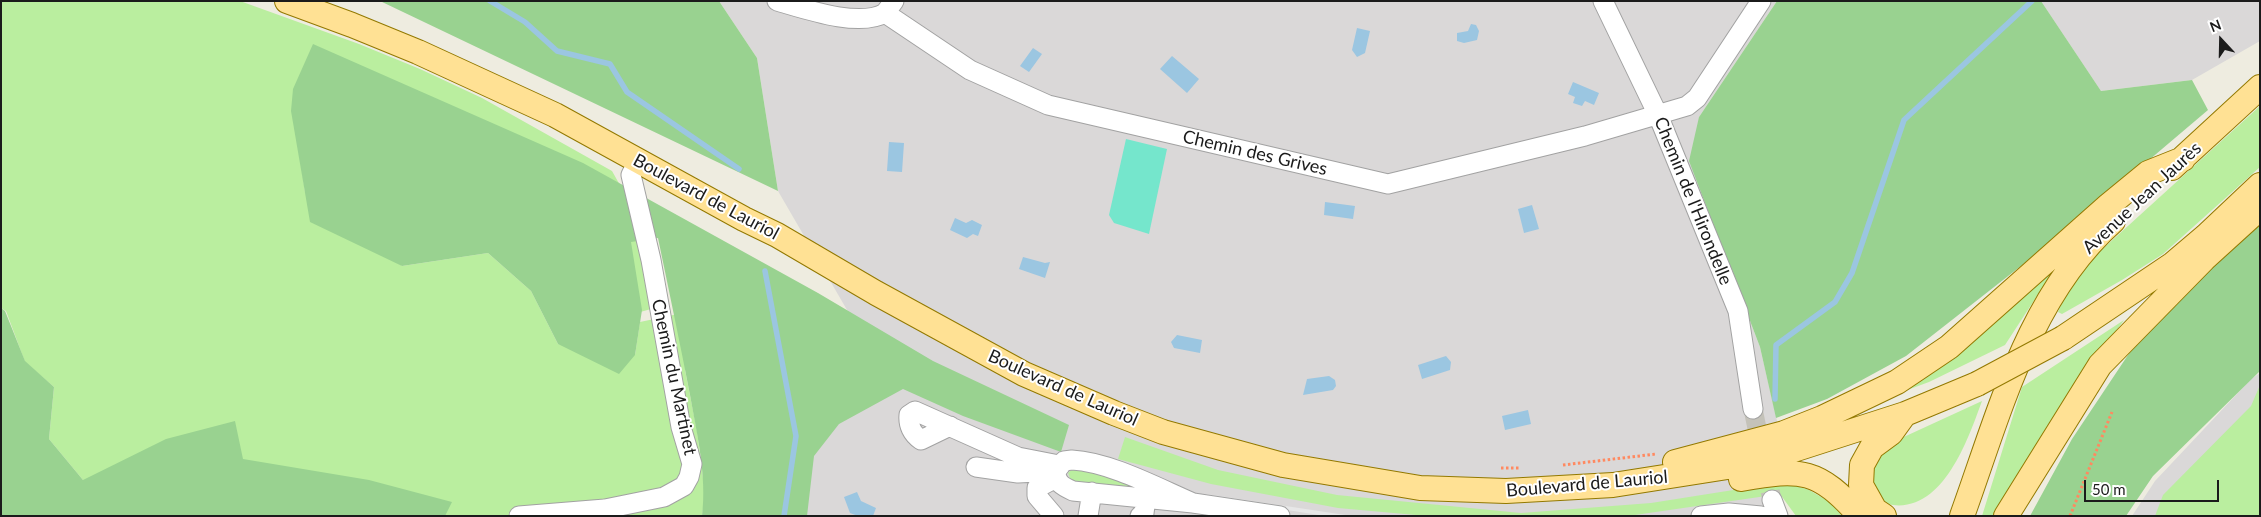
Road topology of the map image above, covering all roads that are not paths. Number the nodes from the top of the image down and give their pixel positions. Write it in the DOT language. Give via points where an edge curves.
graph roads {
  1 [pos="287,1"];
  2 [pos="777,1"];
  3 [pos="1603,1"];
  4 [pos="1761,1"];
  5 [pos="890,7"];
  6 [pos="2260,87"];
  7 [pos="1658,114"];
  8 [pos="2183,159"];
  9 [pos="638,161"];
  10 [pos="2260,185"];
  11 [pos="2260,208"];
  12 [pos="1753,409"];
  13 [pos="1905,414"];
  14 [pos="950,426"];
  15 [pos="976,467"];
  16 [pos="1057,472"];
  17 [pos="1613,485"];
  18 [pos="1420,488"];
  19 [pos="1092,492"];
  20 [pos="1193,503"];
  21 [pos="1143,507"];
  22 [pos="1175,509"];
  23 [pos="1872,514"];
  24 [pos="519,516"];
  25 [pos="1054,516"];
  26 [pos="1088,516"];
  27 [pos="1280,516"];
  28 [pos="1701,516"];
  29 [pos="1761,516"];
  30 [pos="1962,516"];
  31 [pos="2006,516"];
  1 -- 9 [label="main road, Boulevard de Lauriol" via="418,52 555,115"];
  2 -- 5 [label="street" via="858,19 876,19"];
  3 -- 7 [label="street, Chemin de l'Hirondelle"];
  4 -- 7 [label="street, Chemin des Grives" via="1696,98 1686,106"];
  5 -- 7 [label="street, Chemin des Grives" via="970,70 1048,105 1388,184"];
  6 -- 8 [label="main road, Avenue Jean Jaurès"];
  7 -- 12 [label="street, Chemin de l'Hirondelle" via="1738,311"];
  8 -- 18 [label="main road" via="2148,173 1949,347 1897,382 1822,418 1689,459 1547,478"];
  8 -- 30 [label="main road, Avenue Jean Jaurès" via="2102,230 2070,266 2047,302 2028,340"];
  9 -- 18 [label="main road, Boulevard de Lauriol" via="1016,370 1114,413 1163,432 1283,465"];
  9 -- 24 [label="street, Chemin du Martinet" via="631,175 651,260 681,427 692,464 689,477 684,486 664,497 605,509"];
  10 -- 13 [label="main road, Boulevard de Lauriol, bridge" via="2172,264 2063,338 1977,384"];
  11 -- 31 [label="main road" via="2198,265 2100,365"];
  13 -- 17 [label="main road, Boulevard de Lauriol" via="1754,463"];
  13 -- 23 [label="main road" via="1891,433 1872,447 1862,465 1861,484"];
  14 -- 16 [label="street"];
  15 -- 16 [label="street" via="1018,473"];
  16 -- 19 [label="street" via="1061,486 1073,491"];
  16 -- 20 [label="street" via="1064,461 1100,465"];
  16 -- 25 [label="street" via="1037,488 1036,496"];
  17 -- 18 [label="main road, Boulevard de Lauriol" via="1506,491"];
  17 -- 23 [label="main road" via="1639,497 1758,476 1794,473 1824,482"];
  19 -- 21 [label="street"];
  19 -- 26 [label="street"];
  20 -- 22 [label="street"];
  20 -- 27 [label="street"];
  21 -- 22 [label="street"];
  28 -- 29 [label="street" via="1729,513"];
}
